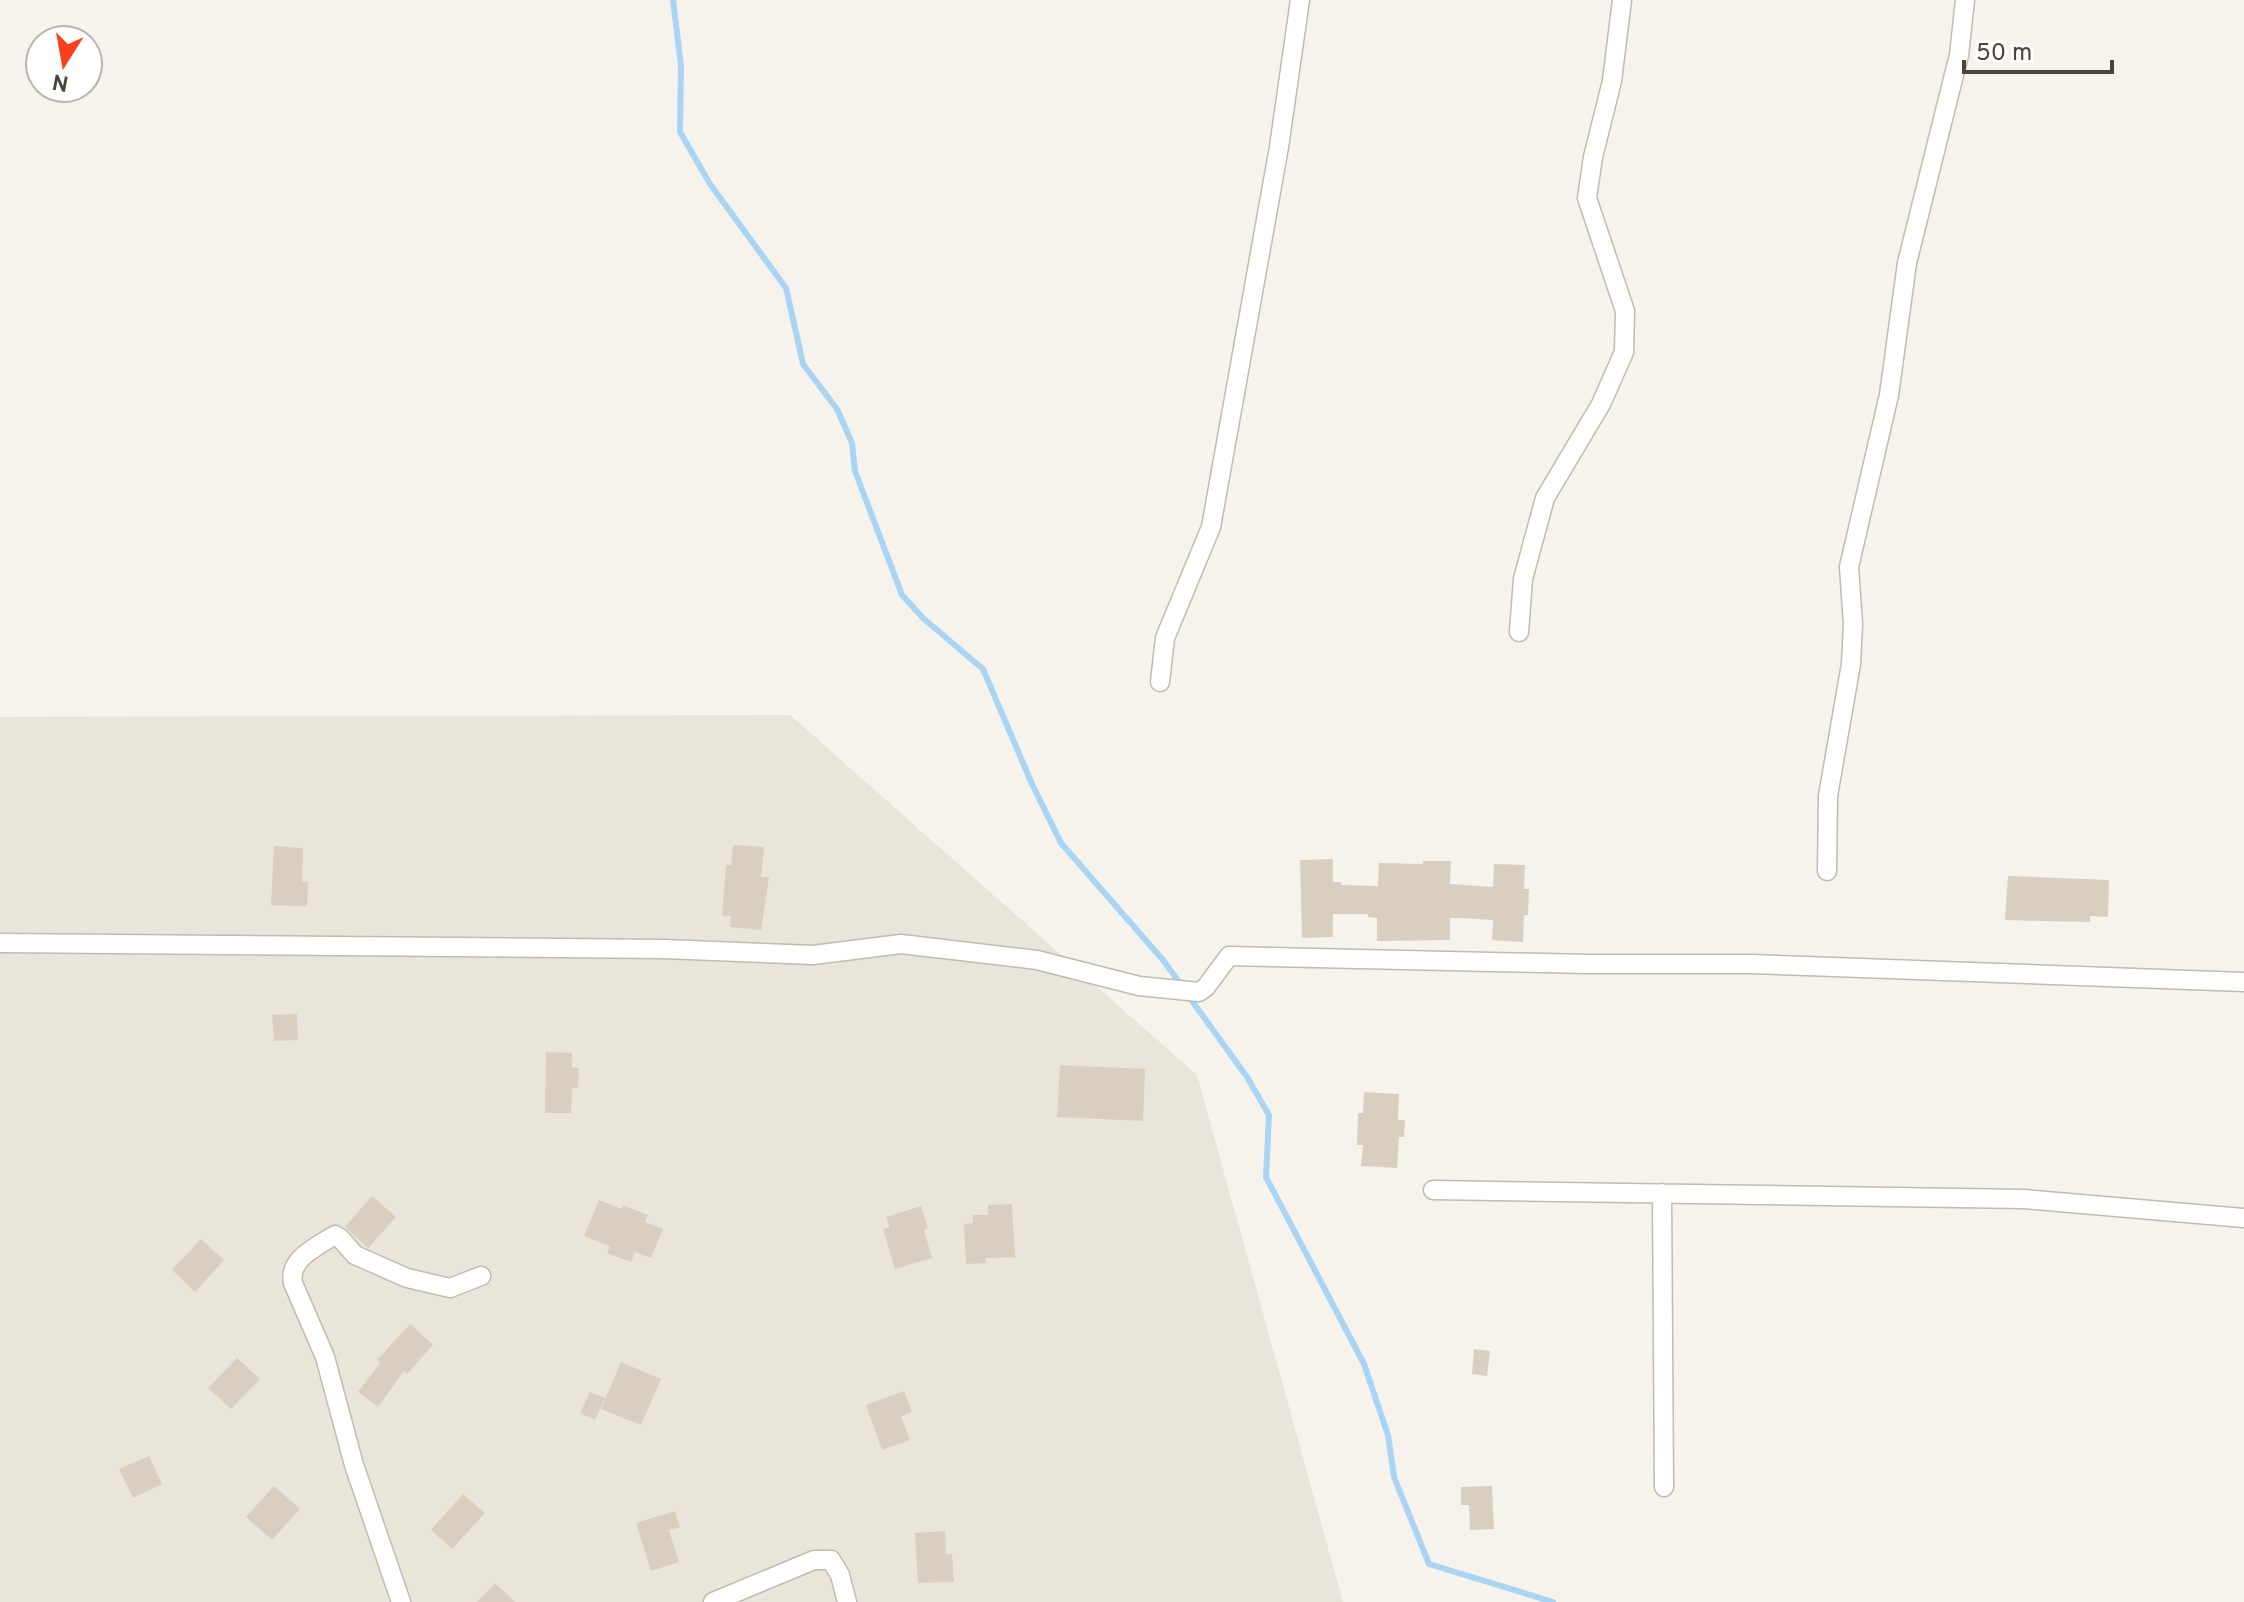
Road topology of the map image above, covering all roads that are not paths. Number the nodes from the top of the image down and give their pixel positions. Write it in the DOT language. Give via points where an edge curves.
graph roads {
  1 [pos="1300,0"];
  2 [pos="1622,0"];
  3 [pos="1965,0"];
  4 [pos="1519,632"];
  5 [pos="1160,682"];
  6 [pos="1827,871"];
  7 [pos="0,943"];
  8 [pos="2244,982"];
  9 [pos="1433,1190"];
  10 [pos="1662,1193"];
  11 [pos="2244,1218"];
  12 [pos="481,1276"];
  13 [pos="1664,1487"];
  14 [pos="401,1602"];
  15 [pos="713,1602"];
  16 [pos="847,1602"];
  1 -- 5 [label="street" via="1211,527 1165,638"];
  2 -- 4 [label="street" via="1612,81 1587,198 1625,311 1624,352 1601,404 1545,498 1523,579"];
  3 -- 6 [label="street" via="1959,55 1907,263 1889,395 1849,567 1851,664 1828,796"];
  7 -- 8 [label="street" via="813,955 901,944 1037,960 1139,986 1199,992 1229,956 1751,964"];
  9 -- 10 [label="street"];
  10 -- 11 [label="street" via="2024,1199"];
  10 -- 13 [label="street"];
  12 -- 14 [label="street" via="450,1288 407,1278 355,1255 335,1235 291,1272 325,1357 354,1465"];
  15 -- 16 [label="street" via="814,1560 831,1560"];
}
